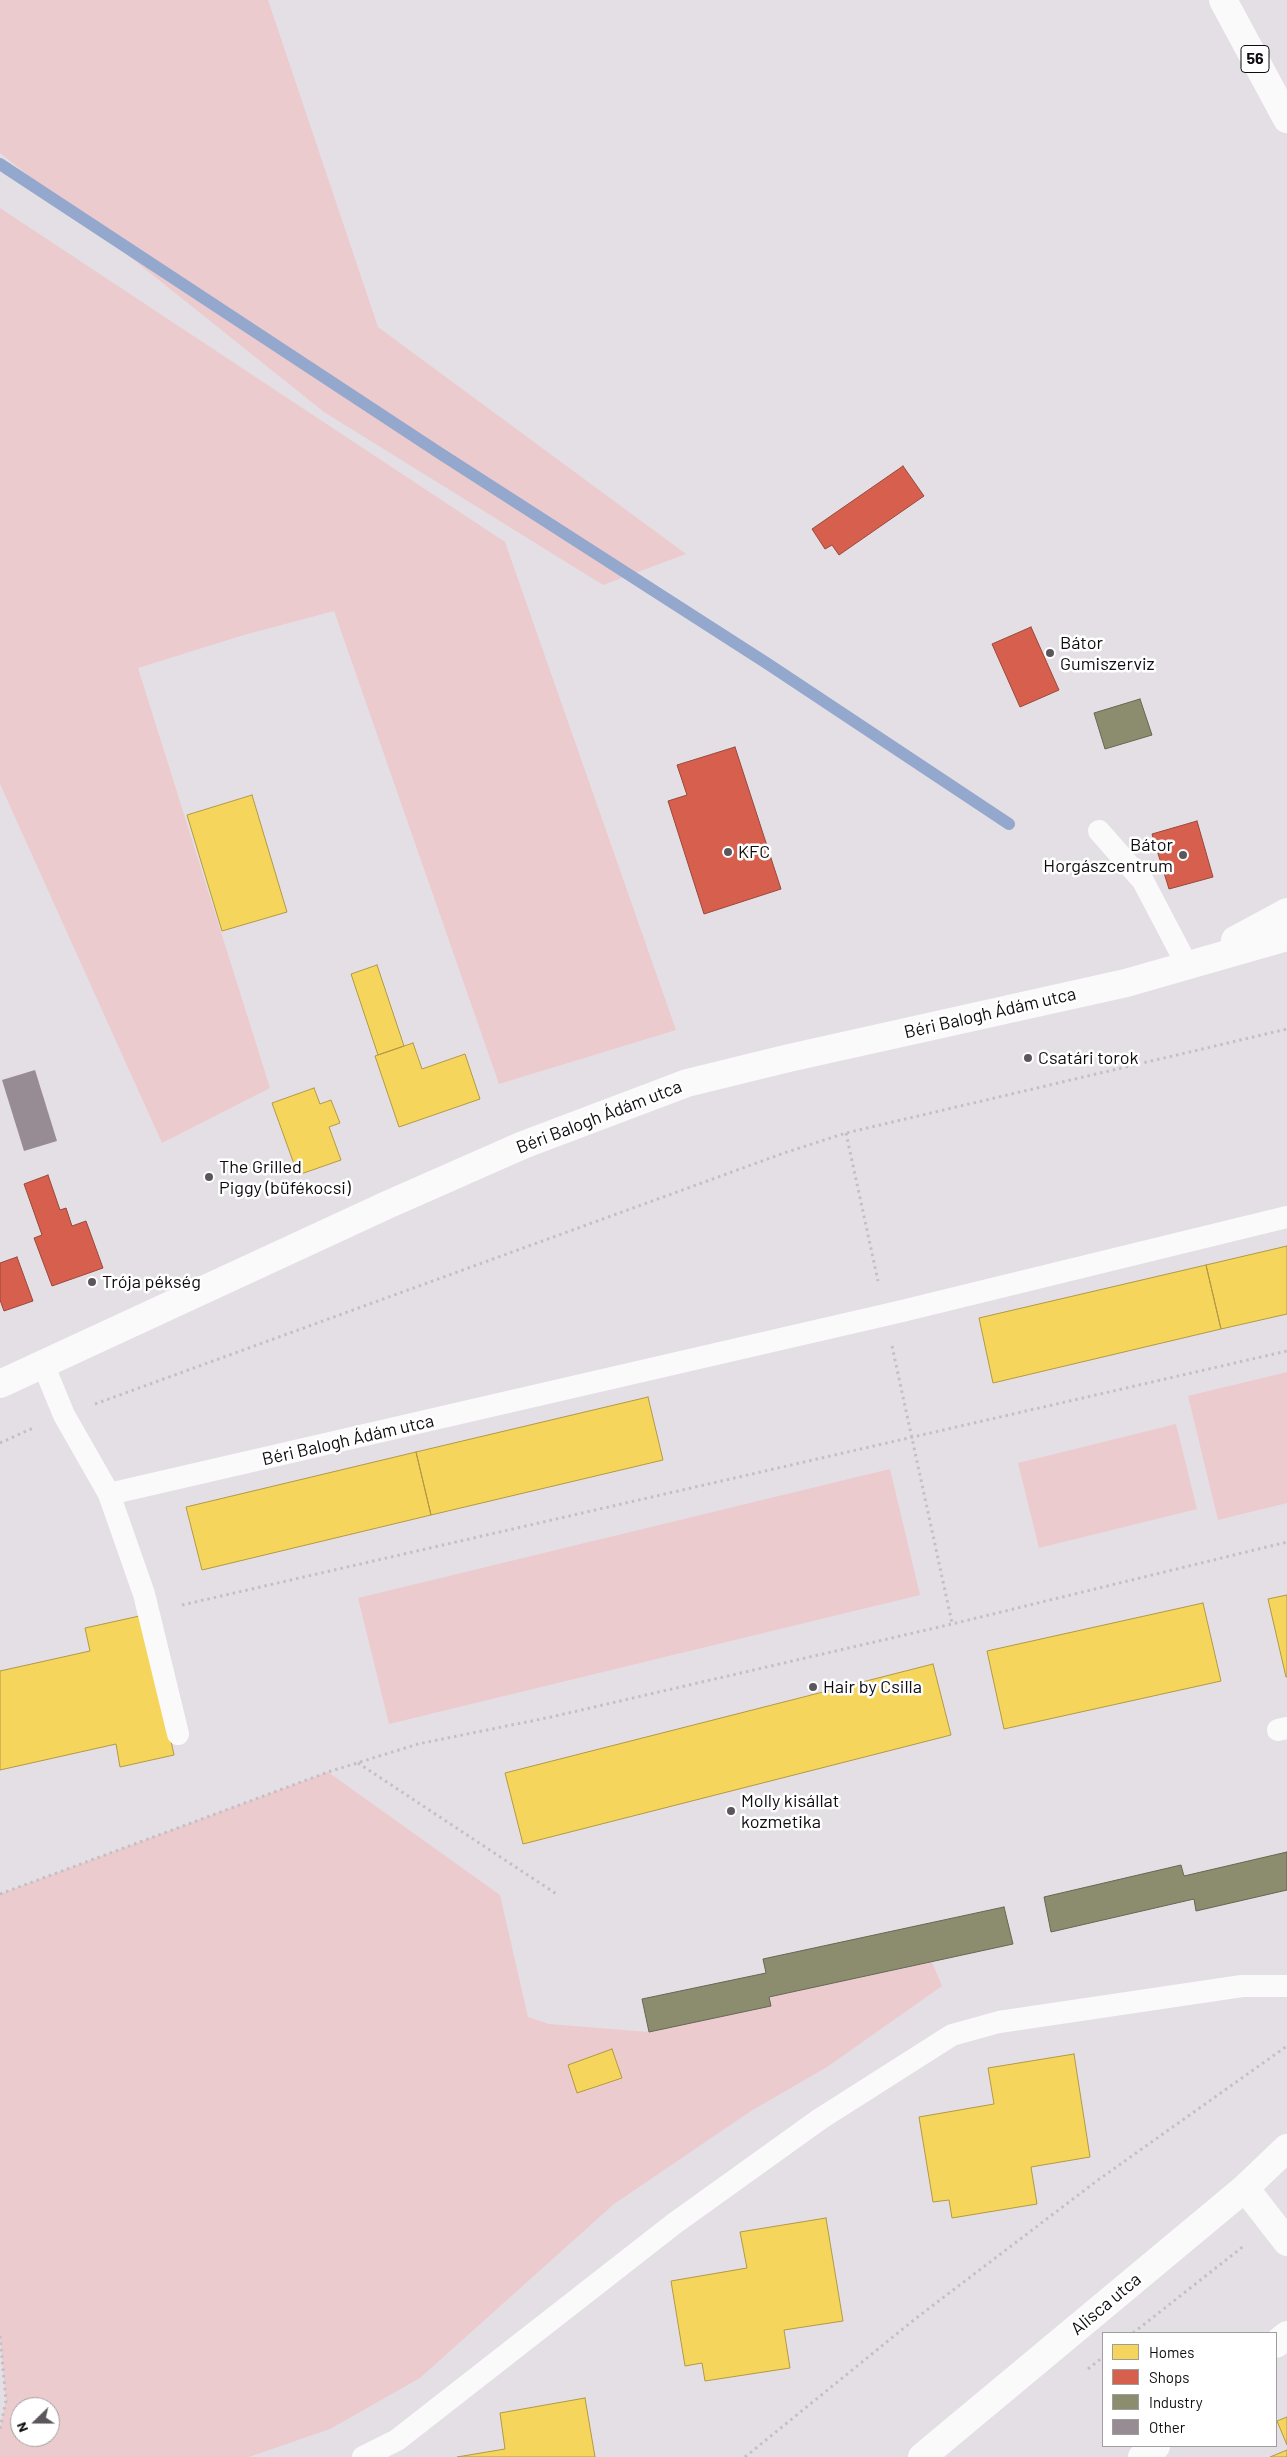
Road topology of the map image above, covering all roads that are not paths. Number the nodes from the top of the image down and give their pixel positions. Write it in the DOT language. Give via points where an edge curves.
graph roads {
  1 [pos="1223,0"];
  2 [pos="1287,118"];
  3 [pos="1099,831"];
  4 [pos="1287,912"];
  5 [pos="1287,938"];
  6 [pos="1188,965"];
  7 [pos="1287,1217"];
  8 [pos="43,1364"];
  9 [pos="0,1384"];
  10 [pos="109,1494"];
  11 [pos="178,1734"];
  12 [pos="1287,1986"];
  13 [pos="1287,2148"];
  14 [pos="1245,2188"];
  15 [pos="1280,2232"];
  16 [pos="1287,2335"];
  17 [pos="1277,2343"];
  18 [pos="1155,2447"];
  19 [pos="363,2457"];
  20 [pos="922,2457"];
  21 [pos="1142,2457"];
  1 -- 2 [label="street, 56"];
  3 -- 6 [label="lane" via="1143,881"];
  4 -- 6 [label="street, Béri Balogh Ádám utca"];
  5 -- 6 [label="street, Béri Balogh Ádám utca"];
  6 -- 8 [label="street, Béri Balogh Ádám utca" via="1126,983 687,1083 523,1145"];
  7 -- 10 [label="lane, Béri Balogh Ádám utca" via="885,1315"];
  8 -- 9 [label="street, Béri Balogh Ádám utca"];
  8 -- 10 [label="lane" via="64,1414"];
  10 -- 11 [label="lane" via="149,1613"];
  12 -- 19 [label="lane" via="1242,1986 999,2022 952,2035 820,2119 675,2223 397,2440"];
  13 -- 14 [label="street, Alisca utca"];
  14 -- 15 [label="street"];
  14 -- 20 [label="street, Alisca utca"];
  16 -- 17 [label="street"];
  18 -- 21 [label="street"];
}
